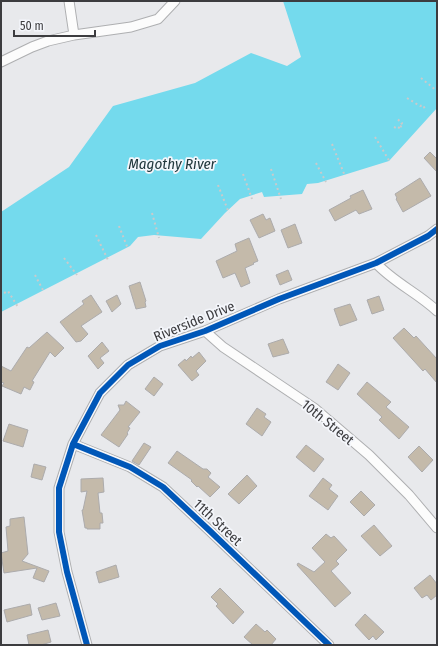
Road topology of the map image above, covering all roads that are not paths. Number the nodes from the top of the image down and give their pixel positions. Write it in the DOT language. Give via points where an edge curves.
graph roads {
  1 [pos="69,1"];
  2 [pos="175,1"];
  3 [pos="74,35"];
  4 [pos="1,62"];
  5 [pos="437,229"];
  6 [pos="376,263"];
  7 [pos="437,311"];
  8 [pos="205,331"];
  9 [pos="73,444"];
  10 [pos="437,528"];
  11 [pos="87,645"];
  12 [pos="328,645"];
  1 -- 3 [label="street"];
  2 -- 3 [label="street" via="158,19 146,24"];
  3 -- 4 [label="street" via="48,41"];
  5 -- 6 [label="street, Riverside Drive"];
  6 -- 7 [label="street" via="385,274 425,300"];
  6 -- 8 [label="street, Riverside Drive" via="279,299"];
  8 -- 9 [label="street, Riverside Drive" via="160,346 128,365 100,393"];
  8 -- 10 [label="street, 10th Street" via="223,347 314,408 369,455 409,495"];
  9 -- 11 [label="street, Riverside Drive" via="60,488 59,532"];
  9 -- 12 [label="street, 11th Street" via="130,467 163,488"];
}
